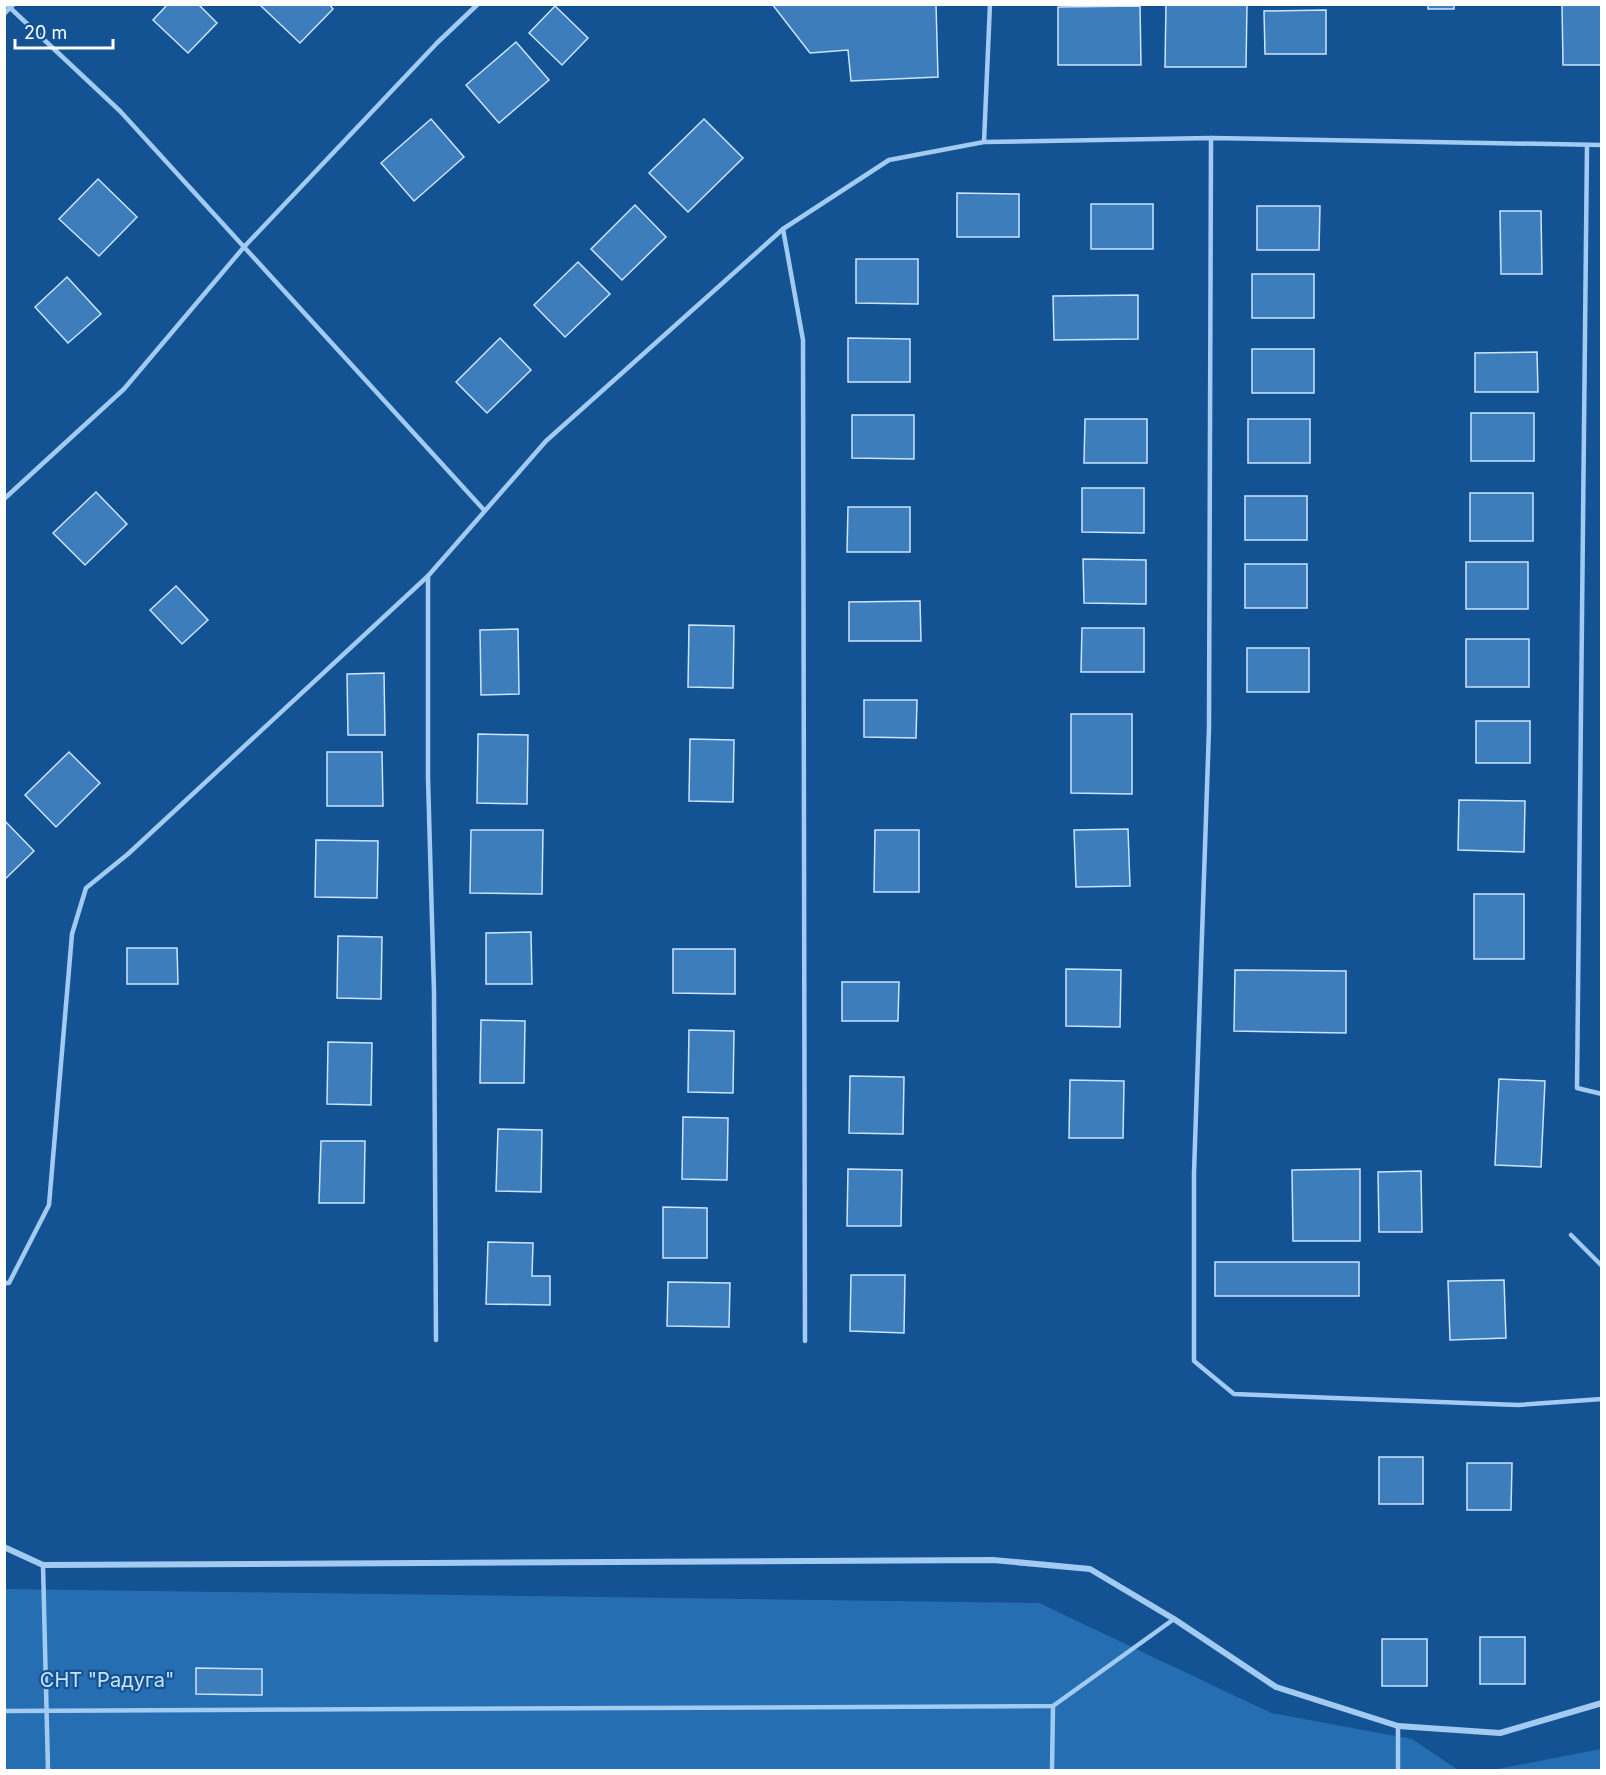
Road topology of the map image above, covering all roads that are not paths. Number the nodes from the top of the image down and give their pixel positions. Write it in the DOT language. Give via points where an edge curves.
graph roads {
  1 [pos="478,4"];
  2 [pos="990,4"];
  3 [pos="10,6"];
  4 [pos="4,14"];
  5 [pos="1211,138"];
  6 [pos="984,142"];
  7 [pos="1587,145"];
  8 [pos="1602,145"];
  9 [pos="783,229"];
  10 [pos="244,247"];
  11 [pos="4,499"];
  12 [pos="484,510"];
  13 [pos="428,576"];
  14 [pos="1602,1094"];
  15 [pos="1571,1235"];
  16 [pos="1602,1266"];
  17 [pos="4,1283"];
  18 [pos="436,1340"];
  19 [pos="805,1341"];
  20 [pos="1602,1399"];
  21 [pos="4,1547"];
  22 [pos="43,1565"];
  23 [pos="1174,1619"];
  24 [pos="1602,1703"];
  25 [pos="1053,1706"];
  26 [pos="4,1711"];
  27 [pos="46,1711"];
  28 [pos="1398,1726"];
  29 [pos="48,1770"];
  30 [pos="1052,1770"];
  31 [pos="1398,1770"];
  1 -- 10 [label="lane"];
  2 -- 6 [label="lane"];
  3 -- 4 [label="lane"];
  3 -- 10 [label="lane" via="120,111"];
  5 -- 6 [label="lane"];
  5 -- 7 [label="lane"];
  5 -- 20 [label="lane" via="1209,728 1194,1173 1194,1361 1234,1394 1518,1404"];
  6 -- 9 [label="lane" via="889,160"];
  7 -- 8 [label="lane"];
  7 -- 14 [label="lane" via="1577,1088"];
  9 -- 12 [label="lane" via="546,441"];
  9 -- 19 [label="lane" via="803,340"];
  10 -- 11 [label="lane" via="124,389"];
  10 -- 12 [label="lane"];
  12 -- 13 [label="lane"];
  13 -- 17 [label="lane" via="128,854 86,888 72,934 49,1205 9,1283"];
  13 -- 18 [label="lane"];
  15 -- 16 [label="lane"];
  21 -- 22 [label="street"];
  22 -- 23 [label="street" via="993,1560 1090,1569"];
  22 -- 27 [label="lane"];
  23 -- 25 [label="lane"];
  23 -- 28 [label="street" via="1276,1687"];
  24 -- 28 [label="street" via="1500,1733"];
  25 -- 27 [label="lane"];
  25 -- 30 [label="lane"];
  26 -- 27 [label="lane"];
  27 -- 29 [label="lane"];
  28 -- 31 [label="lane"];
}
